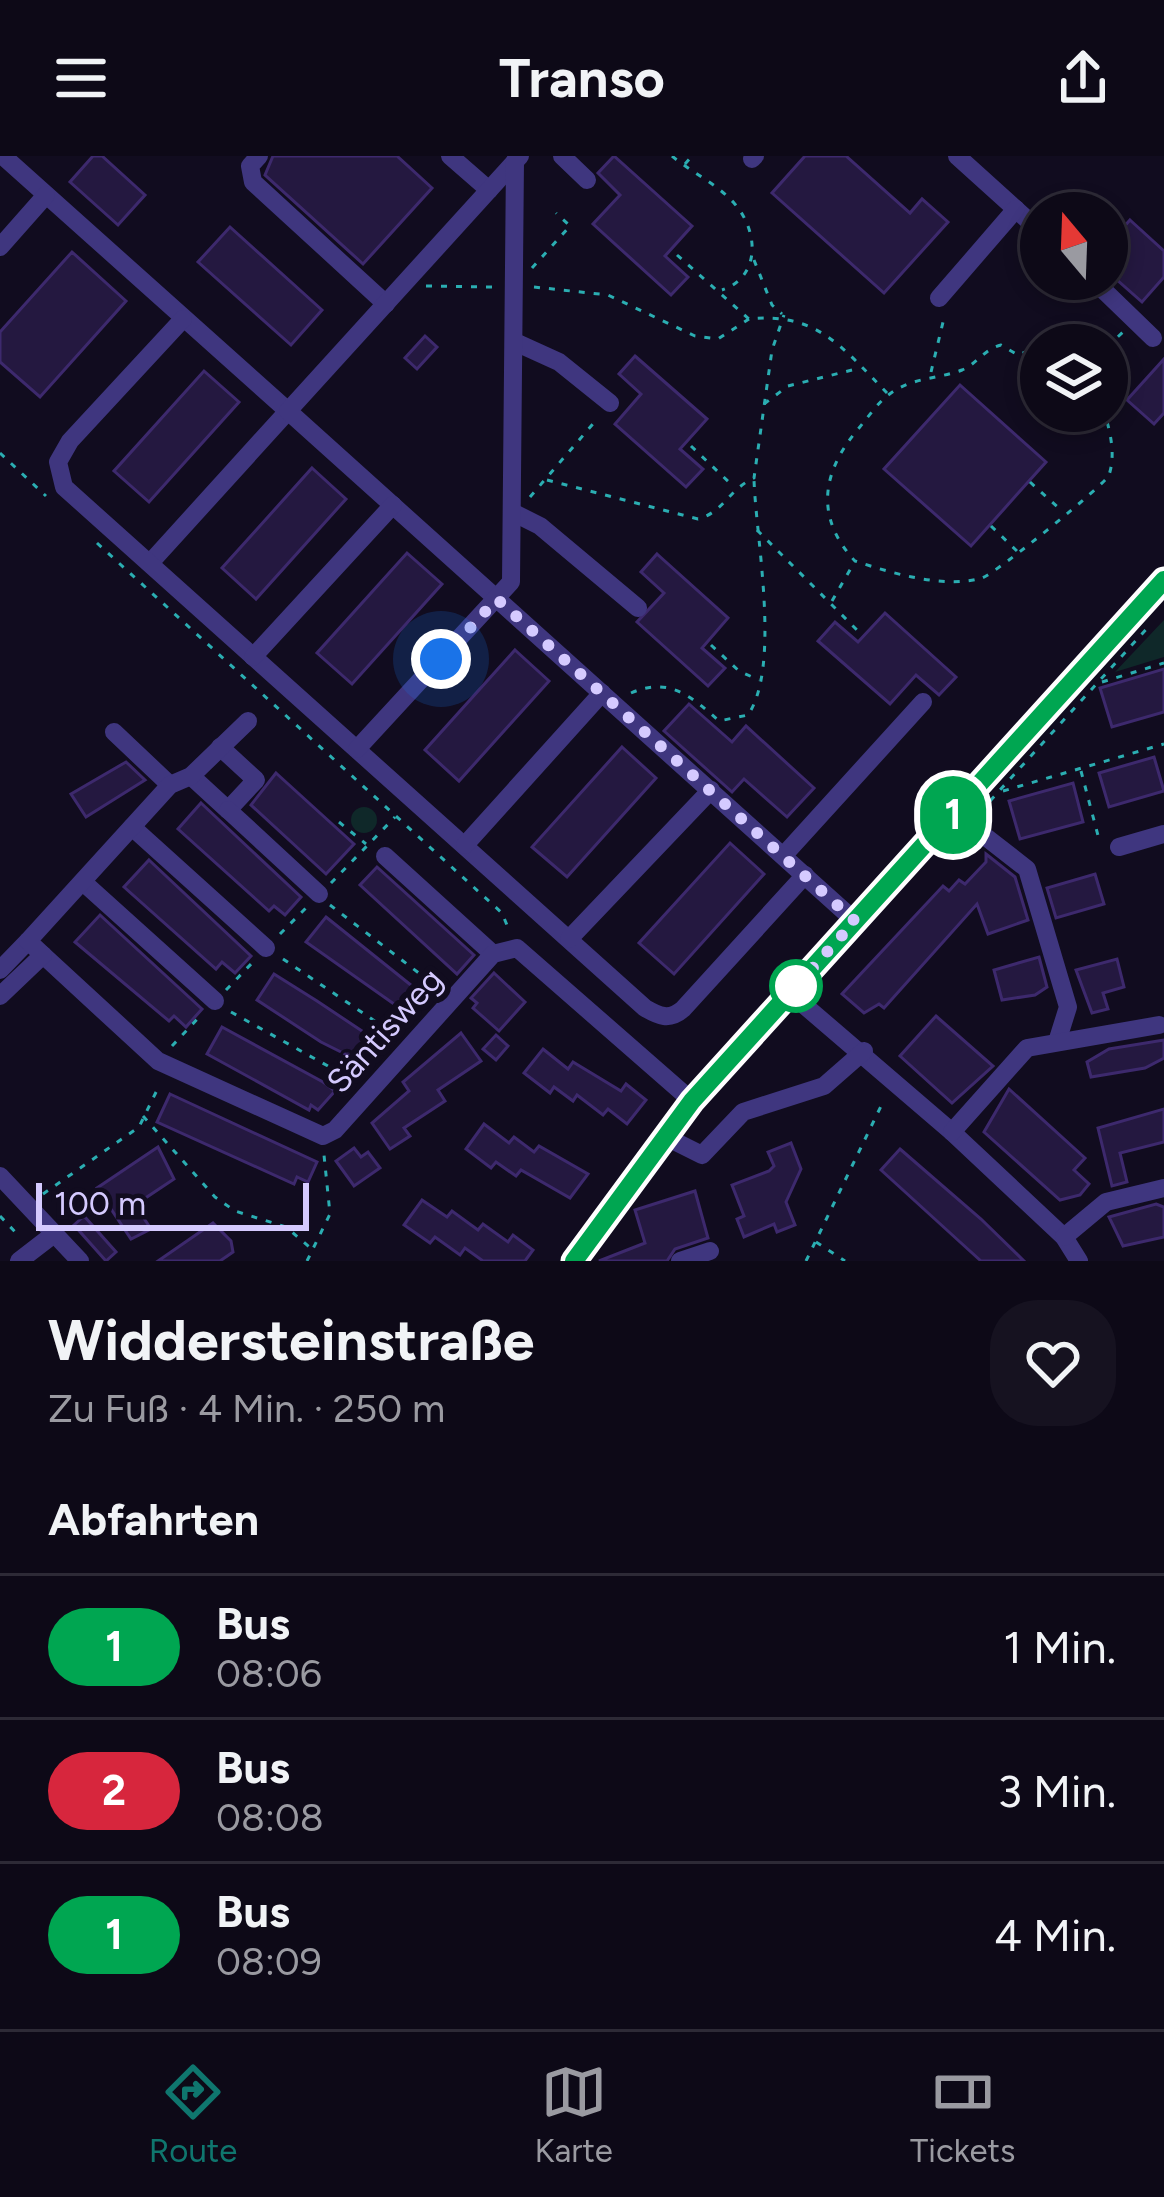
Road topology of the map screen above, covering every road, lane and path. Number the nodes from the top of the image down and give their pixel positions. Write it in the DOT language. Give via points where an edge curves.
graph roads {
  1 [pos="3,156"];
  2 [pos="259,156"];
  3 [pos="450,156"];
  4 [pos="562,156"];
  5 [pos="672,156"];
  6 [pos="692,156"];
  7 [pos="957,156"];
  8 [pos="517,159"];
  9 [pos="684,166"];
  10 [pos="587,180"];
  11 [pos="489,190"];
  12 [pos="46,195"];
  13 [pos="1016,209"];
  14 [pos="1020,213"];
  15 [pos="556,214"];
  16 [pos="0,247"];
  17 [pos="677,254"];
  18 [pos="754,259"];
  19 [pos="407,280"];
  20 [pos="515,287"];
  21 [pos="720,290"];
  22 [pos="939,298"];
  23 [pos="1114,300"];
  24 [pos="386,304"];
  25 [pos="784,315"];
  26 [pos="183,319"];
  27 [pos="749,319"];
  28 [pos="1153,338"];
  29 [pos="515,342"];
  30 [pos="1020,354"];
  31 [pos="862,368"];
  32 [pos="930,373"];
  33 [pos="888,394"];
  34 [pos="610,403"];
  35 [pos="763,404"];
  36 [pos="288,410"];
  37 [pos="1109,432"];
  38 [pos="691,446"];
  39 [pos="0,453"];
  40 [pos="754,478"];
  41 [pos="547,480"];
  42 [pos="1030,482"];
  43 [pos="734,487"];
  44 [pos="53,502"];
  45 [pos="393,505"];
  46 [pos="1063,512"];
  47 [pos="514,513"];
  48 [pos="991,526"];
  49 [pos="755,529"];
  50 [pos="88,535"];
  51 [pos="1019,553"];
  52 [pos="854,561"];
  53 [pos="150,563"];
  54 [pos="1164,580"];
  55 [pos="497,599"];
  56 [pos="830,603"];
  57 [pos="638,608"];
  58 [pos="1151,624"];
  59 [pos="858,631"];
  60 [pos="712,645"];
  61 [pos="253,656"];
  62 [pos="1164,663"];
  63 [pos="761,681"];
  64 [pos="1100,683"];
  65 [pos="609,699"];
  66 [pos="268,702"];
  67 [pos="923,702"];
  68 [pos="255,714"];
  69 [pos="114,733"];
  70 [pos="1164,744"];
  71 [pos="220,747"];
  72 [pos="357,749"];
  73 [pos="1081,769"];
  74 [pos="191,776"];
  75 [pos="170,785"];
  76 [pos="711,790"];
  77 [pos="1001,791"];
  78 [pos="228,810"];
  79 [pos="395,818"];
  80 [pos="962,818"];
  81 [pos="339,822"];
  82 [pos="388,824"];
  83 [pos="132,827"];
  84 [pos="1164,834"];
  85 [pos="368,845"];
  86 [pos="464,845"];
  87 [pos="1119,847"];
  88 [pos="784,855"];
  89 [pos="385,856"];
  90 [pos="805,875"];
  91 [pos="83,882"];
  92 [pos="324,899"];
  93 [pos="855,921"];
  94 [pos="569,939"];
  95 [pos="28,941"];
  96 [pos="517,948"];
  97 [pos="274,953"];
  98 [pos="493,954"];
  99 [pos="43,956"];
  100 [pos="0,970"];
  101 [pos="790,993"];
  102 [pos="0,995"];
  103 [pos="452,999"];
  104 [pos="222,1006"];
  105 [pos="1159,1024"];
  106 [pos="1057,1042"];
  107 [pos="411,1046"];
  108 [pos="864,1052"];
  109 [pos="170,1066"];
  110 [pos="895,1078"];
  111 [pos="371,1090"];
  112 [pos="692,1101"];
  113 [pos="143,1116"];
  114 [pos="952,1132"];
  115 [pos="322,1136"];
  116 [pos="666,1137"];
  117 [pos="0,1176"];
  118 [pos="1164,1188"];
  119 [pos="27,1205"];
  120 [pos="0,1216"];
  121 [pos="54,1234"];
  122 [pos="1064,1237"];
  123 [pos="814,1241"];
  124 [pos="21,1251"];
  125 [pos="314,1251"];
  126 [pos="710,1251"];
  127 [pos="80,1261"];
  128 [pos="307,1261"];
  129 [pos="574,1261"];
  130 [pos="680,1261"];
  131 [pos="806,1261"];
  132 [pos="844,1261"];
  133 [pos="1078,1261"];
  1 -- 12 [label="street"];
  2 -- 24 [label="street" via="250,166 253,182"];
  3 -- 11 [label="street"];
  4 -- 10 [label="street"];
  5 -- 9 [label="path"];
  6 -- 9 [label="path"];
  7 -- 13 [label="street"];
  8 -- 11 [label="street"];
  8 -- 20 [label="street"];
  9 -- 18 [label="path" via="736,204"];
  11 -- 19 [label="street"];
  12 -- 16 [label="street"];
  12 -- 26 [label="street"];
  13 -- 14 [label="street"];
  13 -- 22 [label="street"];
  15 -- 20 [label="path" via="570,226"];
  17 -- 21 [label="path"];
  18 -- 21 [label="path" via="748,274"];
  18 -- 25 [label="path"];
  19 -- 20 [label="path"];
  19 -- 24 [label="street"];
  20 -- 27 [label="path" via="579,287 695,336 718,339"];
  20 -- 29 [label="street"];
  21 -- 27 [label="path"];
  22 -- 32 [label="path" via="945,330"];
  23 -- 28 [label="street"];
  24 -- 36 [label="street"];
  25 -- 27 [label="path"];
  25 -- 31 [label="path" via="818,327"];
  25 -- 35 [label="path"];
  26 -- 36 [label="street"];
  26 -- 53 [label="street" via="58,462 64,487"];
  29 -- 34 [label="street" via="559,362"];
  29 -- 47 [label="street"];
  30 -- 32 [label="path" via="1001,345 964,369"];
  31 -- 33 [label="path"];
  31 -- 35 [label="path" via="788,386"];
  32 -- 33 [label="path"];
  33 -- 52 [label="path" via="828,475 829,522"];
  34 -- 41 [label="path"];
  35 -- 40 [label="path"];
  36 -- 45 [label="street"];
  36 -- 53 [label="street"];
  37 -- 46 [label="path" via="1109,476 1099,492"];
  38 -- 43 [label="path"];
  39 -- 44 [label="path"];
  40 -- 43 [label="path"];
  40 -- 49 [label="path"];
  41 -- 43 [label="path" via="698,520 713,515"];
  41 -- 47 [label="path"];
  42 -- 46 [label="path"];
  45 -- 55 [label="street"];
  45 -- 61 [label="street"];
  46 -- 51 [label="path"];
  47 -- 55 [label="street" via="511,582"];
  47 -- 57 [label="street"];
  48 -- 51 [label="path"];
  49 -- 56 [label="path"];
  49 -- 63 [label="path"];
  50 -- 66 [label="path"];
  51 -- 52 [label="path" via="997,572 964,581"];
  52 -- 56 [label="path"];
  53 -- 61 [label="street"];
  54 -- 80 [label="street"];
  55 -- 65 [label="street"];
  55 -- 72 [label="street"];
  56 -- 59 [label="path"];
  58 -- 64 [label="path"];
  60 -- 63 [label="path"];
  61 -- 72 [label="street"];
  62 -- 64 [label="path"];
  63 -- 65 [label="path" via="756,702 736,719 719,721 685,691 663,686"];
  64 -- 77 [label="path"];
  65 -- 76 [label="street"];
  65 -- 86 [label="street"];
  66 -- 68 [label="path"];
  66 -- 79 [label="path"];
  67 -- 88 [label="street"];
  68 -- 71 [label="street"];
  69 -- 75 [label="street"];
  70 -- 73 [label="path"];
  71 -- 74 [label="street"];
  71 -- 78 [label="street" via="256,780"];
  72 -- 86 [label="street"];
  73 -- 77 [label="path"];
  73 -- 87 [label="path" via="1102,851"];
  74 -- 75 [label="street"];
  74 -- 78 [label="street"];
  75 -- 83 [label="street"];
  76 -- 88 [label="street"];
  76 -- 94 [label="street"];
  77 -- 80 [label="path"];
  78 -- 92 [label="street"];
  79 -- 82 [label="path"];
  79 -- 96 [label="path" via="502,913"];
  80 -- 93 [label="street"];
  80 -- 106 [label="street" via="1027,869 1068,1007"];
  81 -- 85 [label="path"];
  83 -- 91 [label="street"];
  83 -- 97 [label="street"];
  84 -- 87 [label="street"];
  86 -- 94 [label="street"];
  88 -- 90 [label="street"];
  89 -- 98 [label="street"];
  90 -- 93 [label="street"];
  90 -- 94 [label="street" via="675,1017 645,1008"];
  91 -- 95 [label="street"];
  91 -- 104 [label="street"];
  92 -- 103 [label="path"];
  93 -- 101 [label="street"];
  95 -- 99 [label="street, Säntisweg"];
  95 -- 100 [label="street"];
  96 -- 98 [label="street"];
  96 -- 112 [label="street"];
  97 -- 107 [label="path"];
  98 -- 103 [label="street, Säntisweg"];
  99 -- 102 [label="street"];
  99 -- 109 [label="street, Säntisweg"];
  101 -- 108 [label="street"];
  101 -- 112 [label="street"];
  103 -- 107 [label="street, Säntisweg"];
  104 -- 111 [label="path"];
  105 -- 106 [label="street"];
  106 -- 114 [label="street" via="1027,1048"];
  107 -- 111 [label="street, Säntisweg"];
  108 -- 110 [label="street"];
  108 -- 116 [label="street" via="824,1087 743,1112 702,1155"];
  109 -- 113 [label="path"];
  109 -- 115 [label="street, Säntisweg"];
  110 -- 114 [label="street"];
  110 -- 123 [label="path"];
  111 -- 115 [label="street, Säntisweg"];
  112 -- 116 [label="street"];
  113 -- 119 [label="path"];
  113 -- 125 [label="path" via="215,1197 286,1227"];
  114 -- 122 [label="street"];
  115 -- 125 [label="path" via="330,1214"];
  116 -- 129 [label="street"];
  117 -- 119 [label="street"];
  118 -- 122 [label="street" via="1106,1202"];
  119 -- 121 [label="street"];
  120 -- 124 [label="path"];
  121 -- 124 [label="street"];
  121 -- 127 [label="street"];
  122 -- 133 [label="street"];
  123 -- 131 [label="path"];
  123 -- 132 [label="path"];
  125 -- 128 [label="path"];
  126 -- 130 [label="street"];
}
